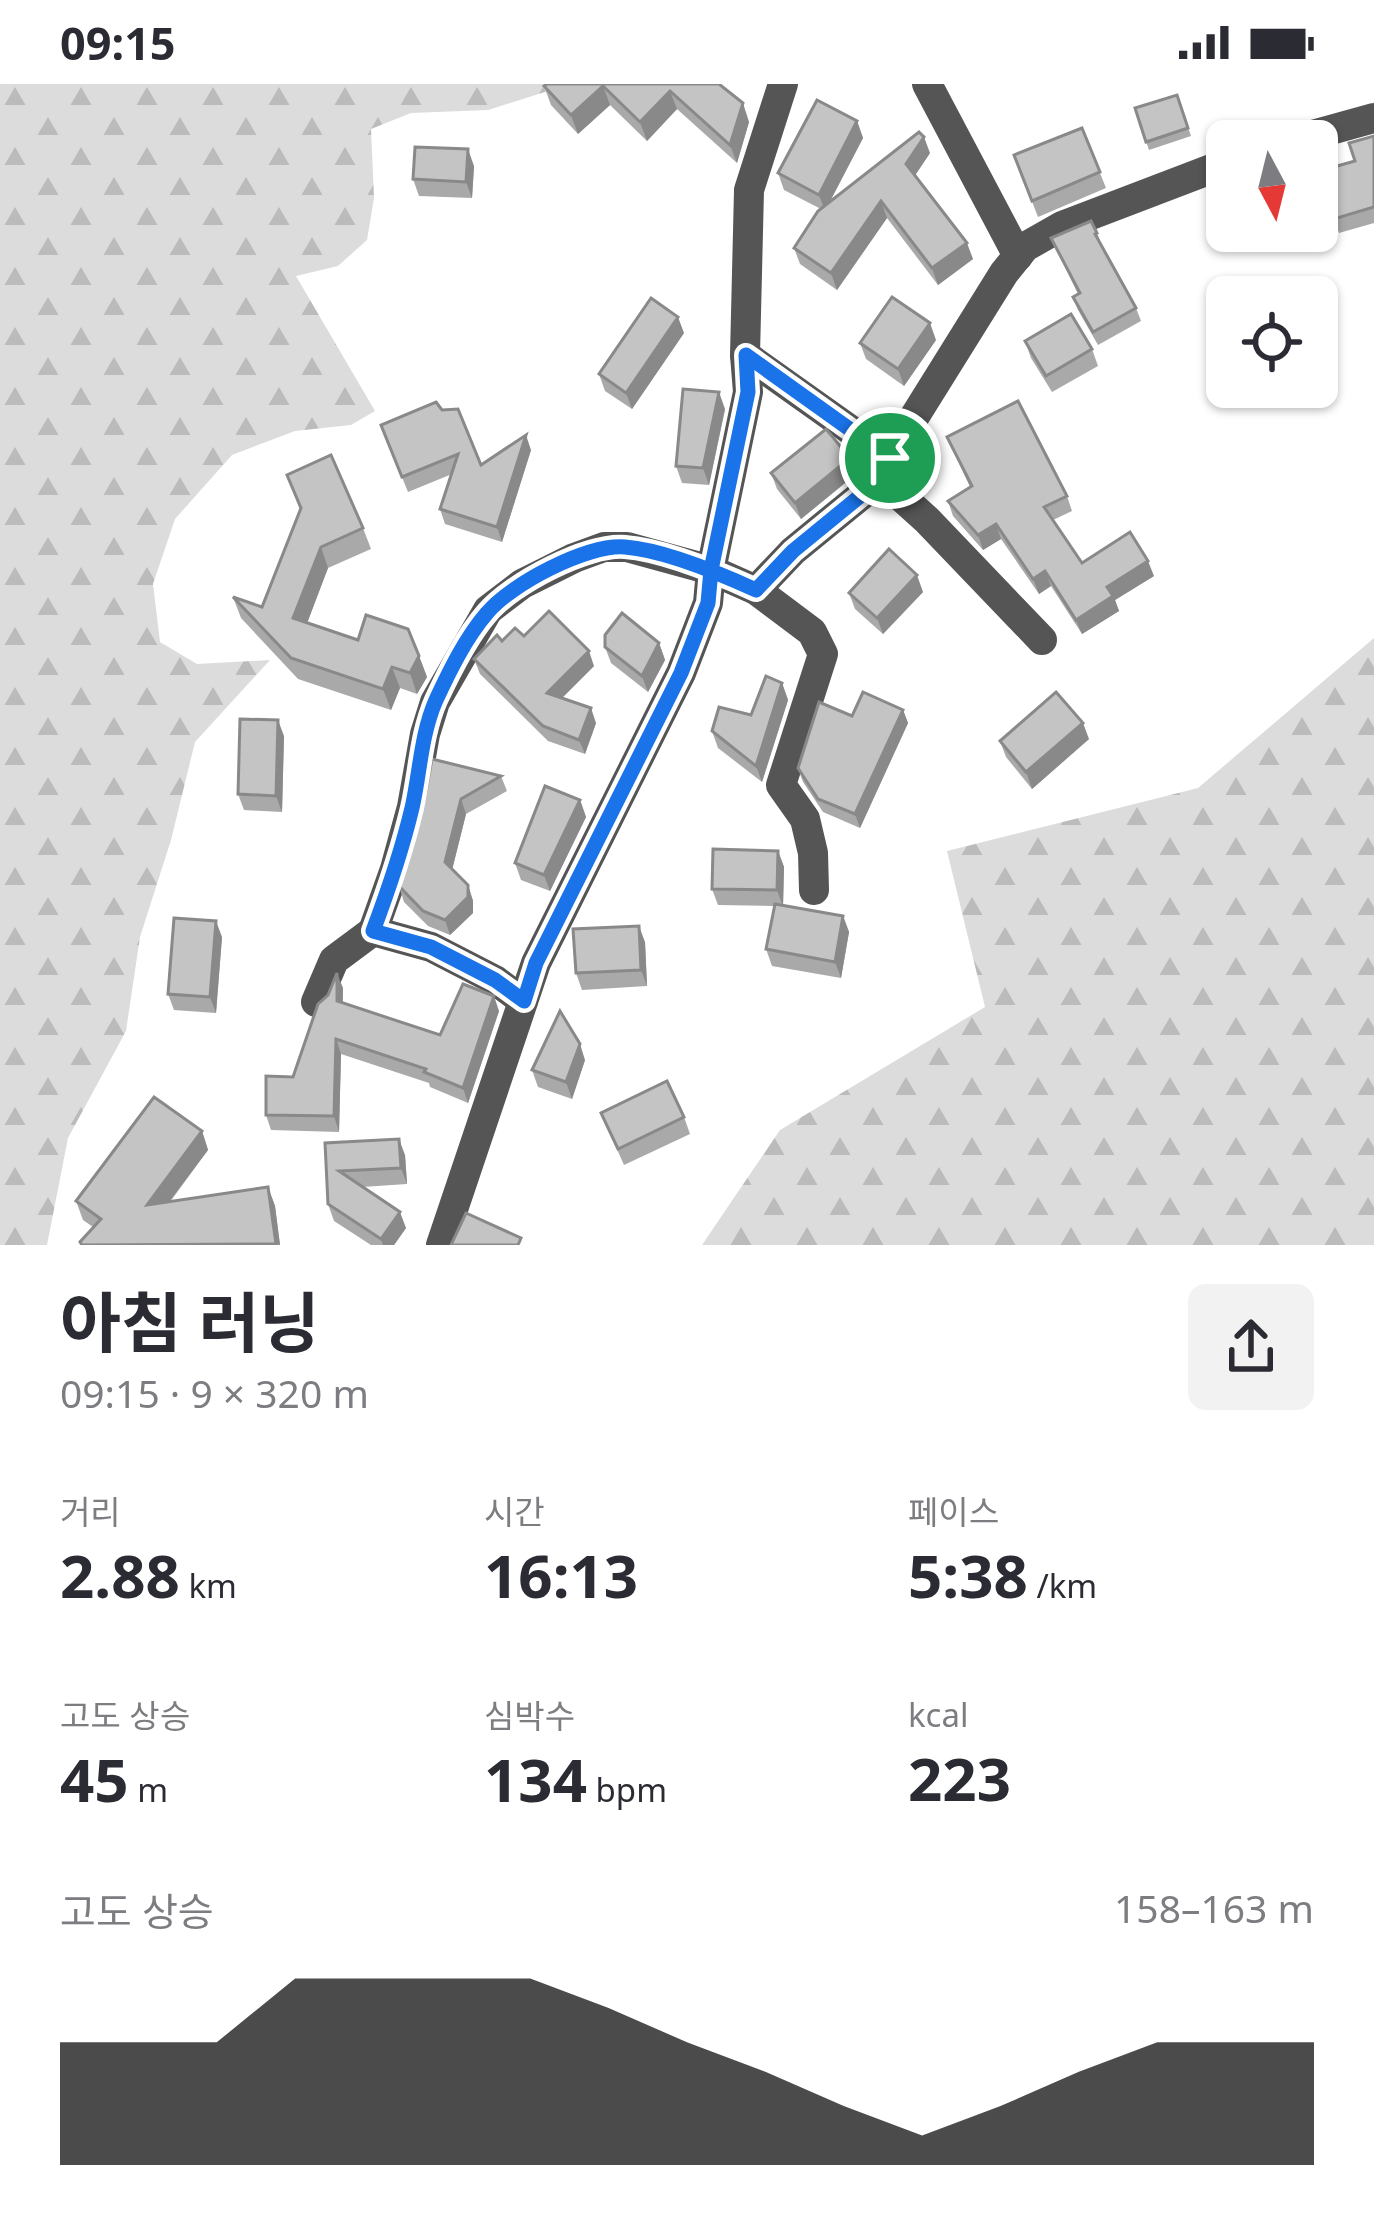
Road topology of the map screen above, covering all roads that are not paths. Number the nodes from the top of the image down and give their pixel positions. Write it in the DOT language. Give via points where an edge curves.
graph roads {
  1 [pos="784,84"];
  2 [pos="927,84"];
  3 [pos="1374,118"];
  4 [pos="1338,128"];
  5 [pos="1206,171"];
  6 [pos="1018,256"];
  7 [pos="746,355"];
  8 [pos="883,467"];
  9 [pos="711,570"];
  10 [pos="756,590"];
  11 [pos="1042,640"];
  12 [pos="814,890"];
  13 [pos="373,931"];
  14 [pos="524,1001"];
  15 [pos="316,1002"];
  16 [pos="441,1245"];
  1 -- 7 [label="street" via="749,190"];
  2 -- 6 [label="street"];
  3 -- 4 [label="street"];
  5 -- 6 [label="street" via="1062,226"];
  6 -- 8 [label="street"];
  7 -- 8 [label="street"];
  7 -- 9 [label="street" via="748,392"];
  8 -- 10 [label="street" via="870,488"];
  8 -- 11 [label="street"];
  9 -- 10 [label="street"];
  9 -- 13 [label="street" via="604,548 522,584 488,610 435,702"];
  9 -- 14 [label="street" via="708,603 681,673"];
  10 -- 12 [label="street" via="812,632 823,654 782,785 805,818"];
  13 -- 14 [label="street" via="431,947"];
  13 -- 15 [label="street" via="334,960"];
  14 -- 16 [label="street"];
}
